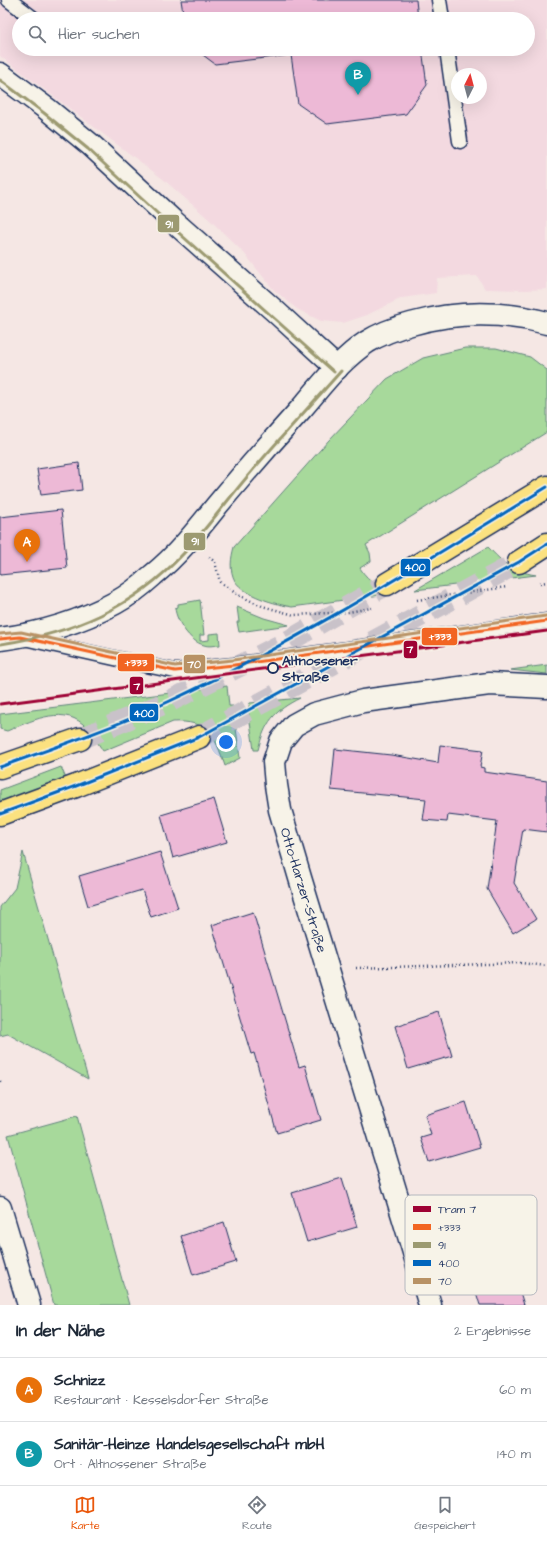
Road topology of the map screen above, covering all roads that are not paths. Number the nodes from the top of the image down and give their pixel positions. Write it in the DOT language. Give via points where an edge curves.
graph roads {
  1 [pos="9,0"];
  2 [pos="439,0"];
  3 [pos="25,12"];
  4 [pos="441,12"];
  5 [pos="448,56"];
  6 [pos="0,74"];
  7 [pos="460,141"];
  8 [pos="547,323"];
  9 [pos="337,368"];
  10 [pos="547,487"];
  11 [pos="547,544"];
  12 [pos="520,562"];
  13 [pos="387,584"];
  14 [pos="547,622"];
  15 [pos="10,638"];
  16 [pos="547,686"];
  17 [pos="199,737"];
  18 [pos="80,739"];
  19 [pos="0,767"];
  20 [pos="0,814"];
  21 [pos="0,1208"];
  22 [pos="405,1223"];
  23 [pos="427,1295"];
  24 [pos="29,1305"];
  25 [pos="430,1305"];
  1 -- 3 [label="lane"];
  2 -- 4 [label="lane"];
  5 -- 7 [label="lane"];
  6 -- 9 [label="street" via="91,145"];
  8 -- 9 [label="street" via="524,317 494,315 462,314 433,317 396,328 368,342"];
  9 -- 15 [label="street" via="250,466 189,540 154,575 116,603 48,630"];
  10 -- 13 [label="highway"];
  11 -- 12 [label="highway"];
  14 -- 15 [label="lane" via="175,671"];
  16 -- 22 [label="street, Otto-Harzer-Straße" via="489,684 363,701 314,714 294,725 281,741 274,762 280,810"];
  17 -- 20 [label="highway"];
  18 -- 19 [label="highway"];
  21 -- 24 [label="street"];
  23 -- 25 [label="street, Otto-Harzer-Straße"];
}
